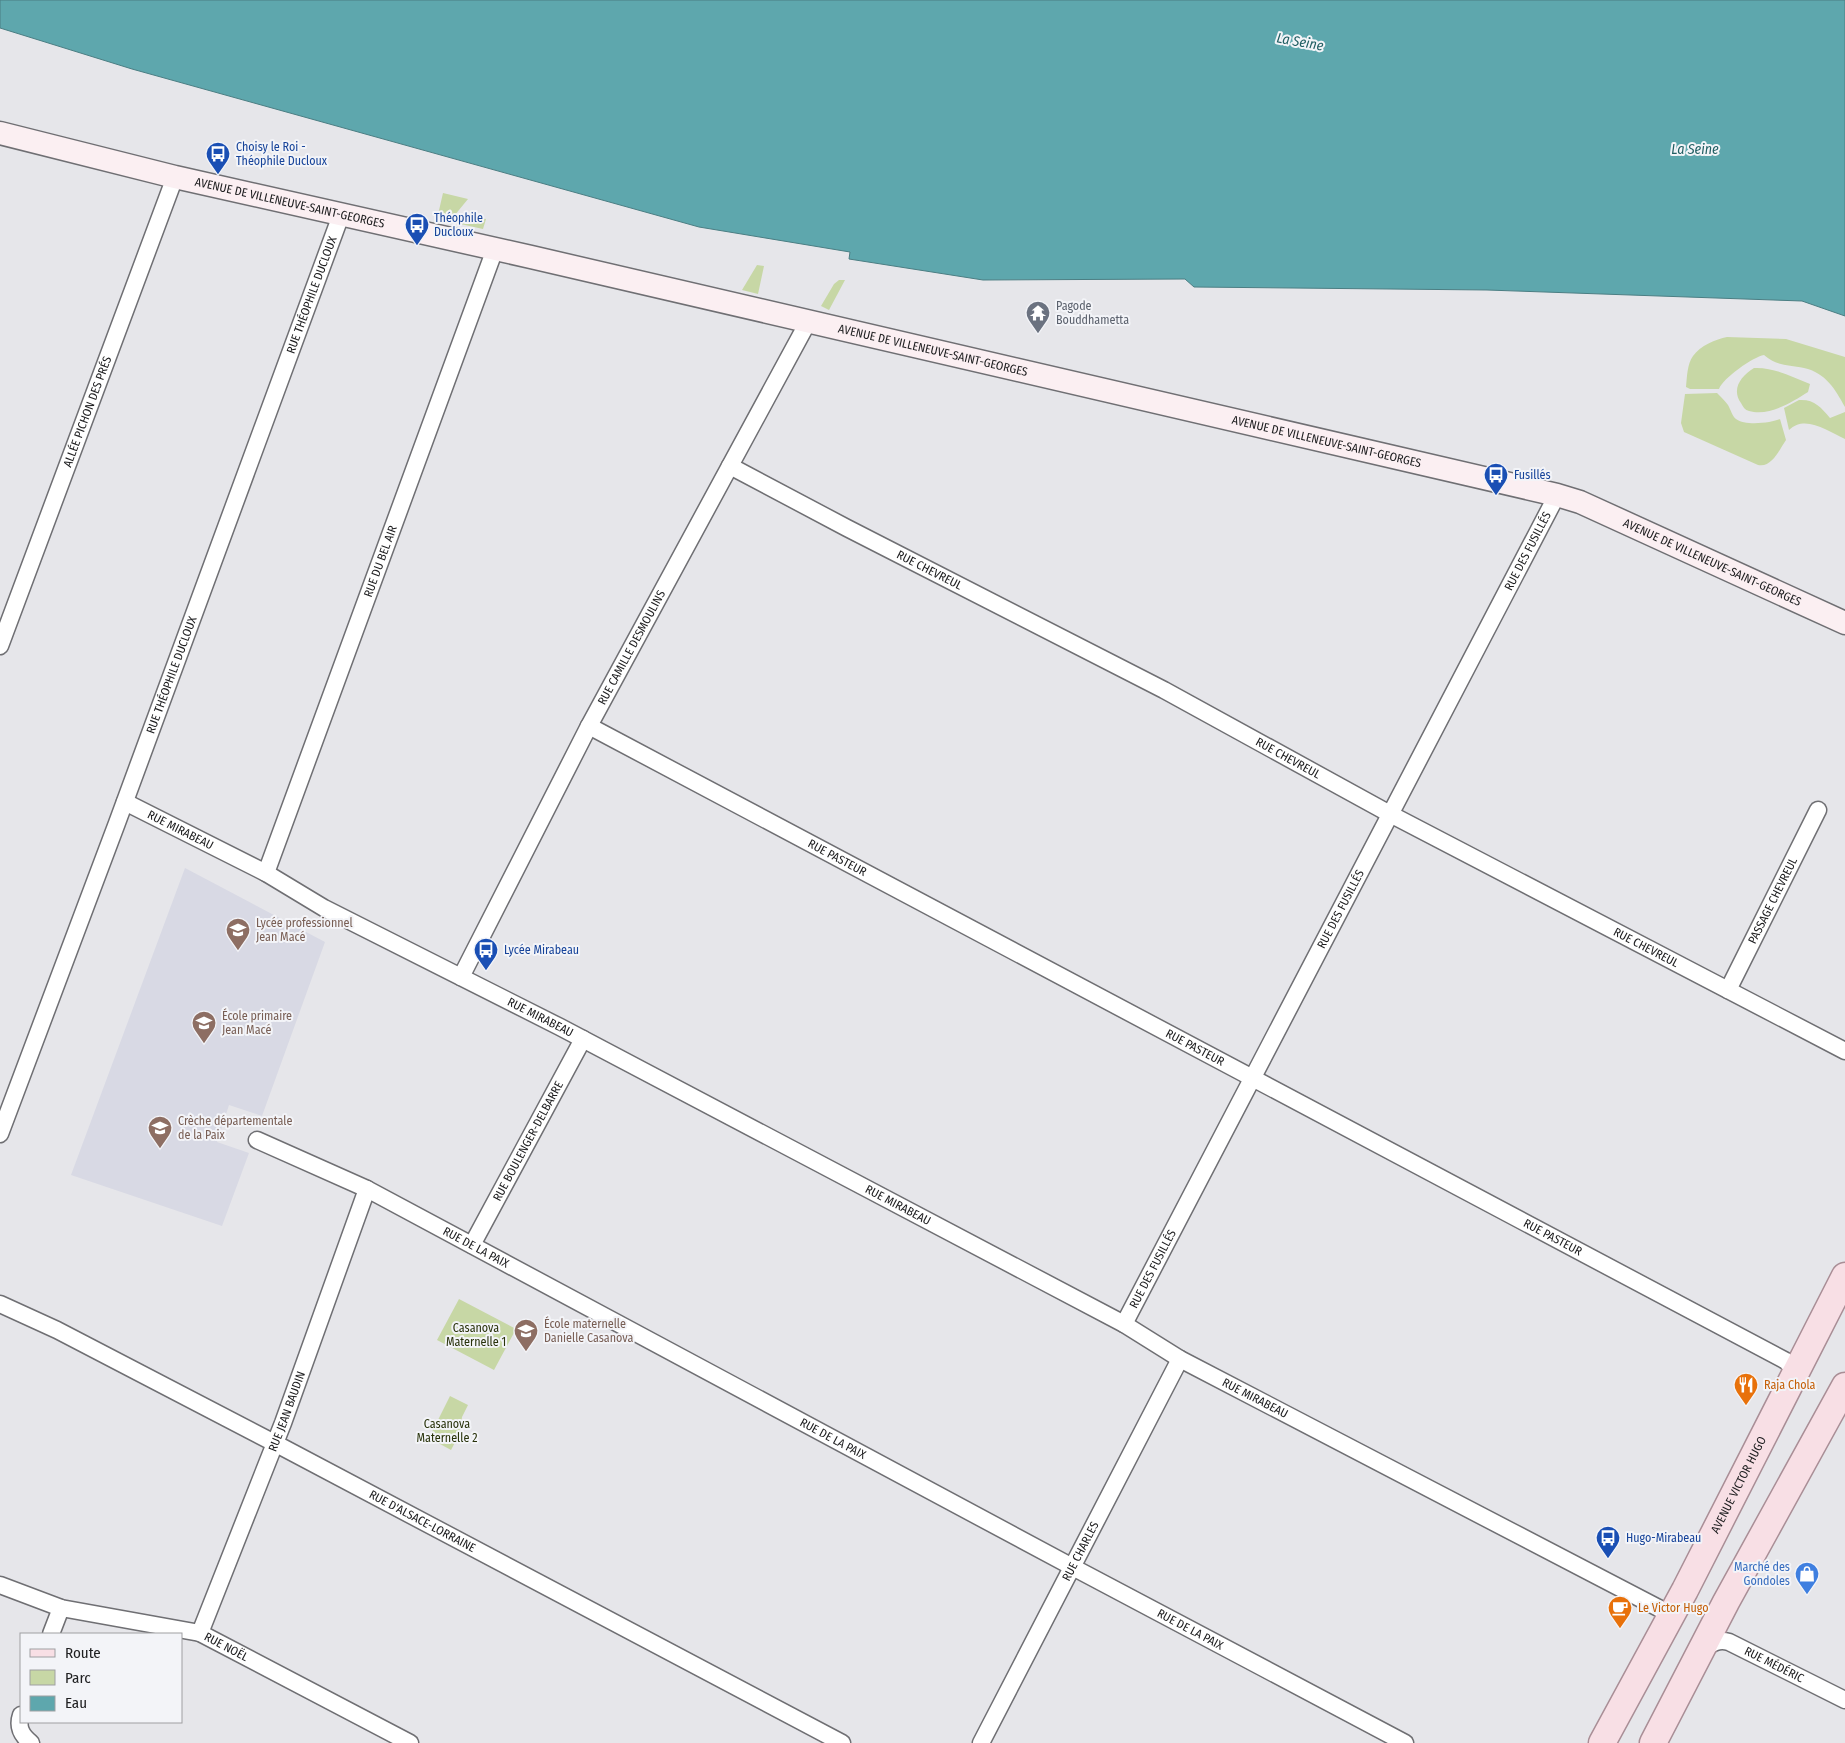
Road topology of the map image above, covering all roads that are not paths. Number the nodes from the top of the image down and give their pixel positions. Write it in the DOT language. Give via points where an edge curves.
graph roads {
  1 [pos="0,133"];
  2 [pos="175,177"];
  3 [pos="341,215"];
  4 [pos="495,249"];
  5 [pos="808,322"];
  6 [pos="730,466"];
  7 [pos="1557,495"];
  8 [pos="1845,623"];
  9 [pos="0,646"];
  10 [pos="589,726"];
  11 [pos="125,802"];
  12 [pos="1818,810"];
  13 [pos="1390,814"];
  14 [pos="266,873"];
  15 [pos="462,977"];
  16 [pos="1728,990"];
  17 [pos="583,1039"];
  18 [pos="1845,1052"];
  19 [pos="1252,1079"];
  20 [pos="0,1134"];
  21 [pos="257,1140"];
  22 [pos="367,1189"];
  23 [pos="472,1245"];
  24 [pos="1845,1276"];
  25 [pos="0,1304"];
  26 [pos="1124,1324"];
  27 [pos="1180,1359"];
  28 [pos="1794,1374"];
  29 [pos="1844,1396"];
  30 [pos="275,1443"];
  31 [pos="1072,1567"];
  32 [pos="0,1585"];
  33 [pos="61,1608"];
  34 [pos="1670,1614"];
  35 [pos="51,1633"];
  36 [pos="200,1633"];
  37 [pos="1703,1650"];
  38 [pos="1845,1700"];
  39 [pos="20,1718"];
  40 [pos="30,1743"];
  41 [pos="410,1743"];
  42 [pos="842,1743"];
  43 [pos="981,1743"];
  44 [pos="1405,1743"];
  45 [pos="1602,1743"];
  46 [pos="1653,1743"];
  1 -- 2 [label="main road, AVENUE DE VILLENEUVE-SAINT-GEORGES"];
  2 -- 3 [label="main road, AVENUE DE VILLENEUVE-SAINT-GEORGES"];
  2 -- 9 [label="street, ALLÉE PICHON DES PRÉS"];
  3 -- 4 [label="main road, AVENUE DE VILLENEUVE-SAINT-GEORGES"];
  3 -- 11 [label="street, RUE THÉOPHILE DUCLOUX"];
  4 -- 5 [label="main road, AVENUE DE VILLENEUVE-SAINT-GEORGES"];
  4 -- 14 [label="street, RUE DU BEL AIR"];
  5 -- 6 [label="street, RUE CAMILLE DESMOULINS"];
  5 -- 7 [label="main road, AVENUE DE VILLENEUVE-SAINT-GEORGES"];
  6 -- 10 [label="street, RUE CAMILLE DESMOULINS"];
  6 -- 13 [label="street, RUE CHEVREUL" via="1164,690"];
  7 -- 8 [label="main road, AVENUE DE VILLENEUVE-SAINT-GEORGES" via="1580,502"];
  7 -- 13 [label="street, RUE DES FUSILLÉS"];
  10 -- 15 [label="street, RUE CAMILLE DESMOULINS"];
  10 -- 19 [label="street, RUE PASTEUR"];
  11 -- 14 [label="street, RUE MIRABEAU"];
  11 -- 20 [label="street, RUE THÉOPHILE DUCLOUX"];
  12 -- 16 [label="street, PASSAGE CHEVREUL"];
  13 -- 16 [label="street, RUE CHEVREUL"];
  13 -- 19 [label="street, RUE DES FUSILLÉS"];
  14 -- 15 [label="street, RUE MIRABEAU" via="324,908"];
  15 -- 17 [label="street, RUE MIRABEAU"];
  16 -- 18 [label="street, RUE CHEVREUL"];
  17 -- 23 [label="street, RUE BOULENGER-DELBARRE"];
  17 -- 26 [label="street, RUE MIRABEAU"];
  19 -- 26 [label="street, RUE DES FUSILLÉS"];
  19 -- 28 [label="street, RUE PASTEUR" via="1786,1361"];
  21 -- 22 [label="street, RUE DE LA PAIX"];
  22 -- 23 [label="street, RUE DE LA PAIX"];
  22 -- 30 [label="street, RUE JEAN BAUDIN"];
  23 -- 31 [label="street, RUE DE LA PAIX"];
  24 -- 28 [label="main road, AVENUE VICTOR HUGO"];
  25 -- 30 [label="street, RUE D'ALSACE-LORRAINE" via="57,1330"];
  26 -- 27 [label="street, RUE MIRABEAU"];
  27 -- 31 [label="street, RUE CHARLES"];
  27 -- 34 [label="street, RUE MIRABEAU"];
  28 -- 34 [label="main road, AVENUE VICTOR HUGO"];
  29 -- 37 [label="main road" via="1726,1602"];
  30 -- 36 [label="street, RUE JEAN BAUDIN"];
  30 -- 42 [label="street, RUE D'ALSACE-LORRAINE"];
  31 -- 43 [label="street, RUE CHARLES"];
  31 -- 44 [label="street, RUE DE LA PAIX"];
  32 -- 33 [label="street, RUE NOËL"];
  33 -- 35 [label="street"];
  33 -- 36 [label="street, RUE NOËL"];
  34 -- 45 [label="main road, AVENUE VICTOR HUGO"];
  36 -- 41 [label="street, RUE NOËL"];
  37 -- 38 [label="street, RUE MÉDÉRIC" via="1721,1640 1729,1642"];
  37 -- 46 [label="main road"];
  39 -- 40 [label="street" via="22,1736"];
}
